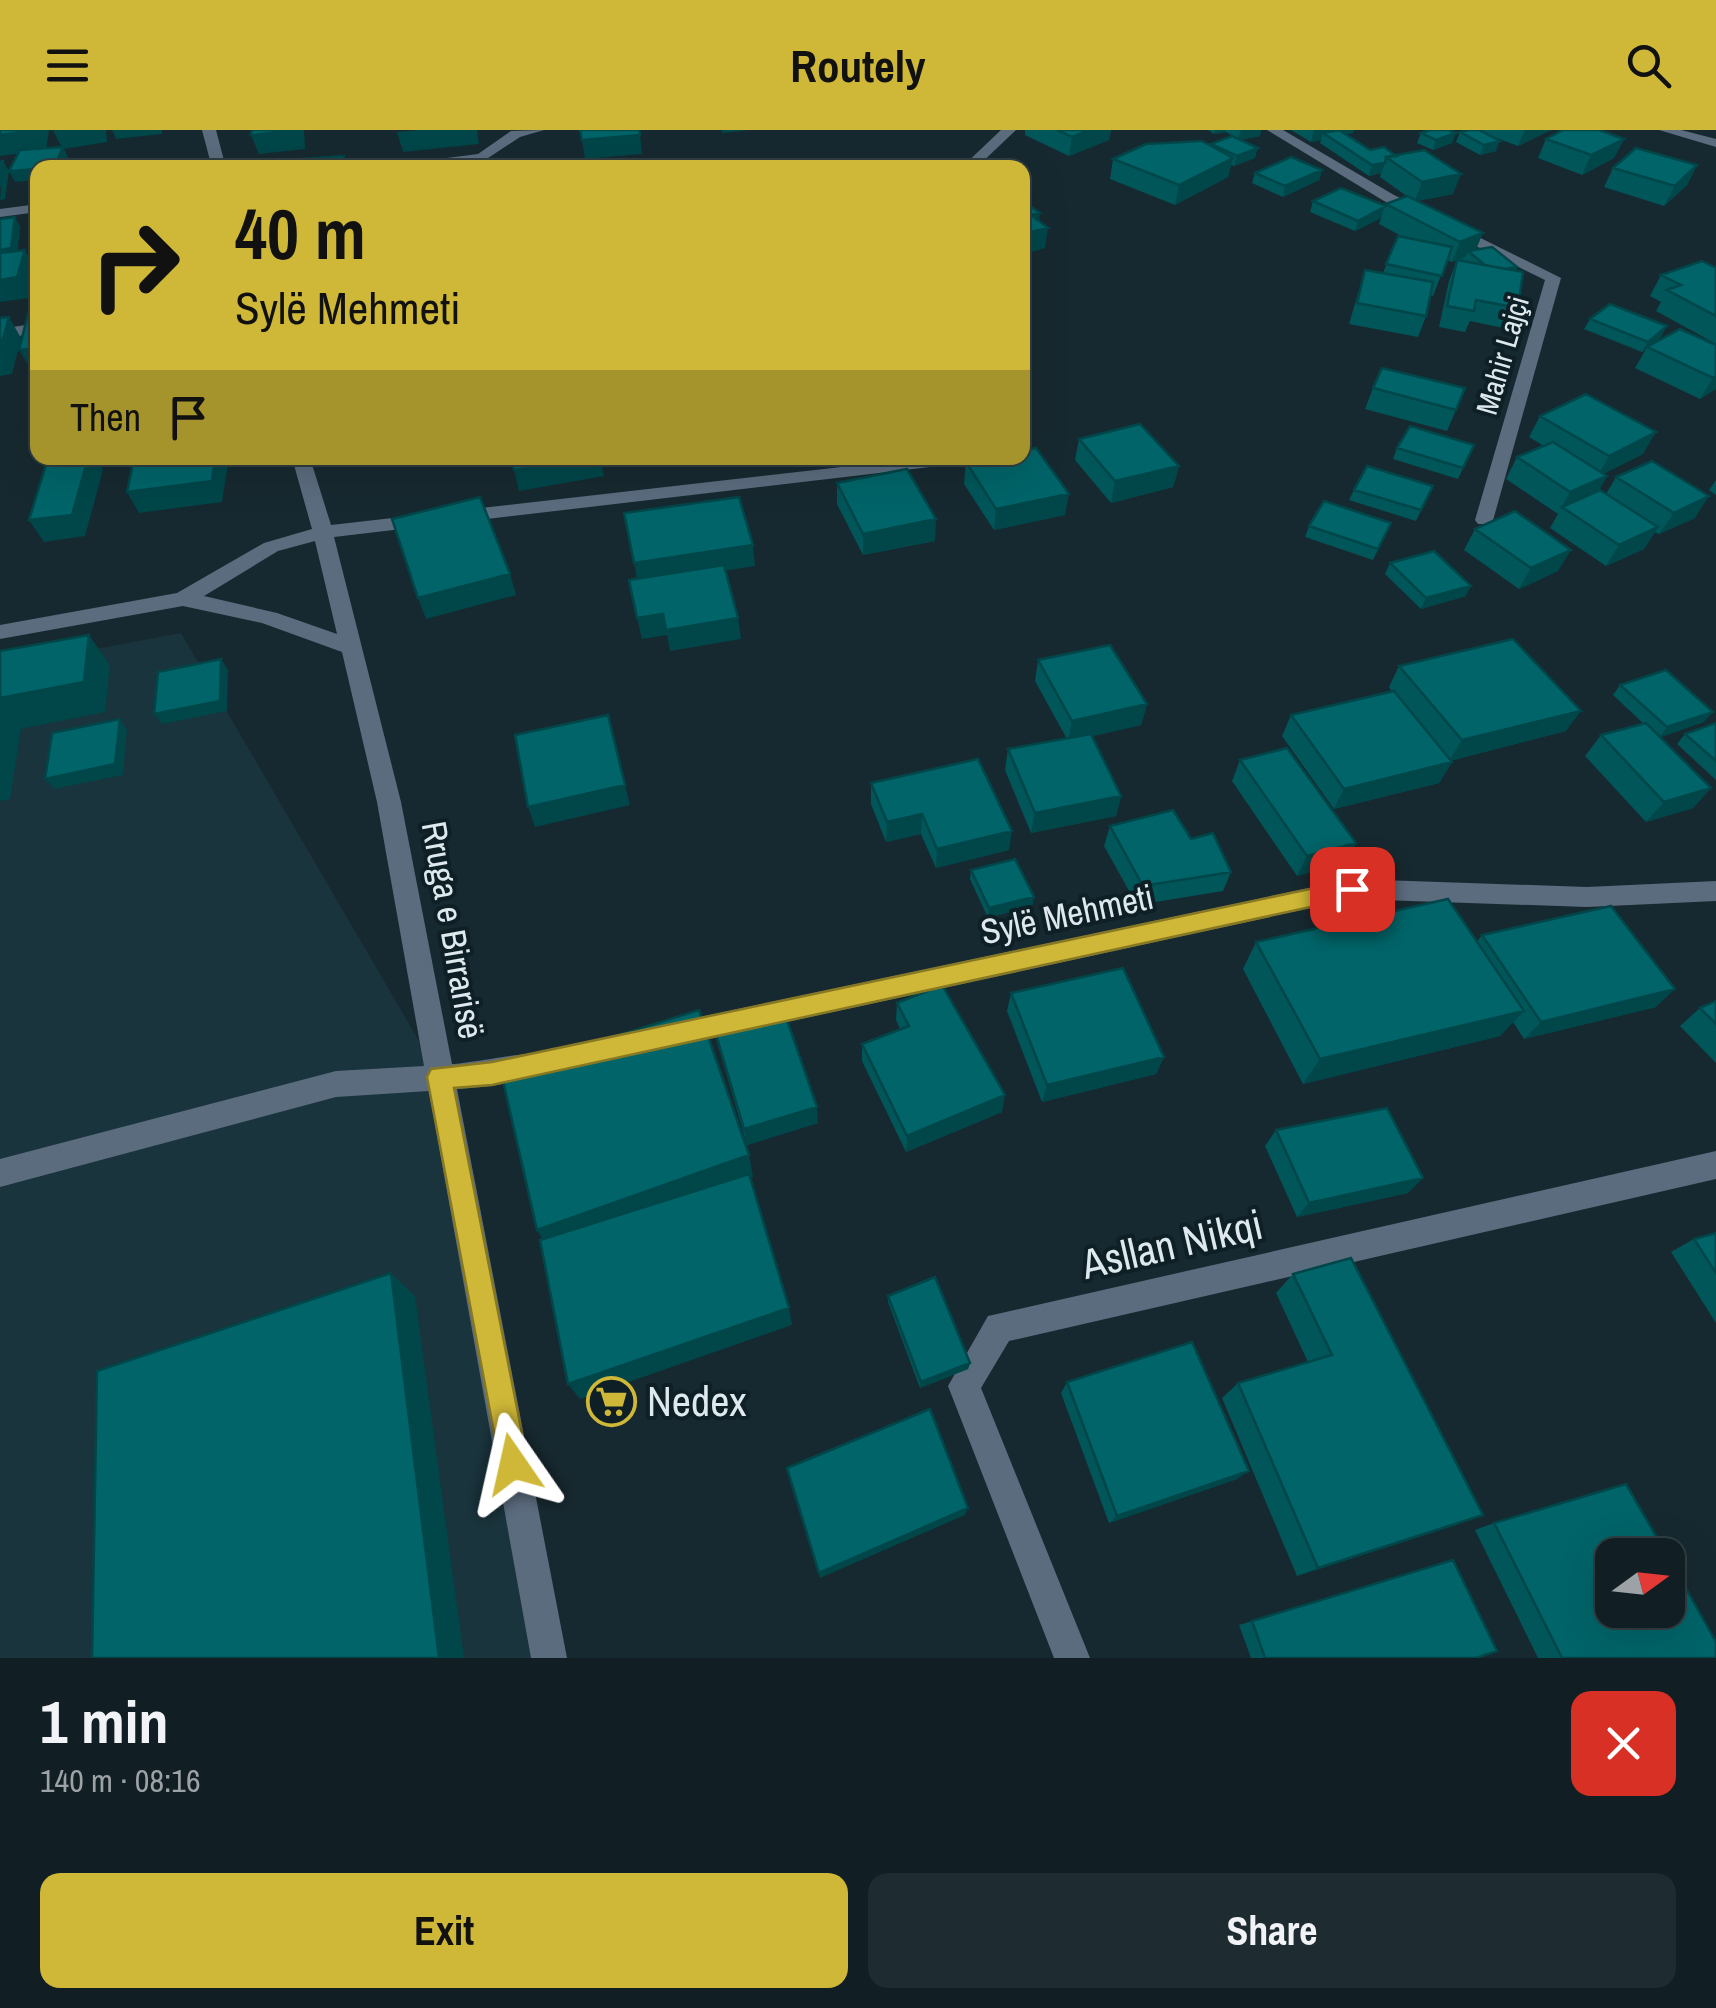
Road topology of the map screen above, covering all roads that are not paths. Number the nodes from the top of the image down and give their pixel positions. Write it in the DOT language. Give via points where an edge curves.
graph roads {
  1 [pos="209,130"];
  2 [pos="537,130"];
  3 [pos="1009,130"];
  4 [pos="1274,130"];
  5 [pos="1669,130"];
  6 [pos="1716,143"];
  7 [pos="217,160"];
  8 [pos="461,160"];
  9 [pos="977,160"];
  10 [pos="30,209"];
  11 [pos="0,214"];
  12 [pos="30,329"];
  13 [pos="0,334"];
  14 [pos="303,465"];
  15 [pos="903,465"];
  16 [pos="1484,520"];
  17 [pos="324,532"];
  18 [pos="183,599"];
  19 [pos="0,632"];
  20 [pos="352,648"];
  21 [pos="1716,891"];
  22 [pos="648,1040"];
  23 [pos="570,1057"];
  24 [pos="440,1077"];
  25 [pos="1716,1165"];
  26 [pos="0,1173"];
  27 [pos="549,1658"];
  28 [pos="1072,1658"];
  1 -- 7 [label="street"];
  2 -- 8 [label="street" via="516,134 482,158"];
  3 -- 9 [label="street"];
  4 -- 16 [label="street, Mahir Lajçi" via="1390,198 1552,278"];
  5 -- 6 [label="street"];
  10 -- 11 [label="street"];
  12 -- 13 [label="street"];
  14 -- 17 [label="street, Rruga e Birrarisë"];
  15 -- 17 [label="street"];
  17 -- 18 [label="street" via="271,547"];
  17 -- 20 [label="street, Rruga e Birrarisë"];
  18 -- 19 [label="street"];
  18 -- 20 [label="street" via="292,622"];
  20 -- 24 [label="street, Rruga e Birrarisë" via="389,802"];
  21 -- 22 [label="street, Sylë Mehmeti" via="1587,897 1352,889"];
  23 -- 24 [label="street"];
  24 -- 26 [label="street" via="336,1084"];
  24 -- 27 [label="street, Rruga e Birrarisë"];
  25 -- 28 [label="street, Asllan Nikqi" via="999,1327 964,1386"];
}
